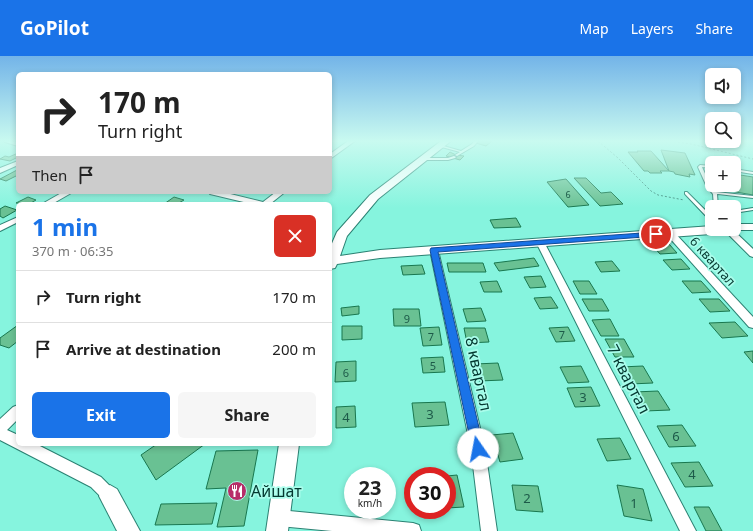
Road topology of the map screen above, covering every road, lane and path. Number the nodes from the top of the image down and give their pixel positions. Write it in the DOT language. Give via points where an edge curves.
graph roads {
  1 [pos="418,163"];
  2 [pos="623,163"];
  3 [pos="16,164"];
  4 [pos="705,166"];
  5 [pos="0,171"];
  6 [pos="741,171"];
  7 [pos="753,173"];
  8 [pos="705,179"];
  9 [pos="686,193"];
  10 [pos="65,194"];
  11 [pos="221,194"];
  12 [pos="278,194"];
  13 [pos="715,194"];
  14 [pos="753,197"];
  15 [pos="715,200"];
  16 [pos="50,202"];
  17 [pos="253,202"];
  18 [pos="267,202"];
  19 [pos="696,202"];
  20 [pos="705,209"];
  21 [pos="753,209"];
  22 [pos="741,211"];
  23 [pos="16,220"];
  24 [pos="753,227"];
  25 [pos="0,228"];
  26 [pos="741,228"];
  27 [pos="705,230"];
  28 [pos="670,233"];
  29 [pos="734,236"];
  30 [pos="540,242"];
  31 [pos="434,250"];
  32 [pos="753,254"];
  33 [pos="332,260"];
  34 [pos="332,263"];
  35 [pos="753,324"];
  36 [pos="16,413"];
  37 [pos="0,427"];
  38 [pos="0,432"];
  39 [pos="16,441"];
  40 [pos="26,446"];
  41 [pos="289,446"];
  42 [pos="110,496"];
  43 [pos="275,527"];
  44 [pos="129,531"];
  45 [pos="413,531"];
  46 [pos="489,531"];
  47 [pos="688,531"];
  1 -- 33 [label="street" via="374,197 341,235"];
  2 -- 19 [label="path" via="651,192"];
  3 -- 5 [label="street"];
  4 -- 8 [label="lane" via="700,168"];
  6 -- 7 [label="lane"];
  9 -- 19 [label="lane"];
  10 -- 16 [label="street"];
  11 -- 17 [label="street"];
  12 -- 18 [label="street"];
  13 -- 14 [label="lane"];
  13 -- 15 [label="lane"];
  19 -- 20 [label="lane"];
  21 -- 22 [label="lane"];
  23 -- 25 [label="street"];
  24 -- 26 [label="street"];
  27 -- 28 [label="street"];
  28 -- 30 [label="street"];
  28 -- 35 [label="street, 6 квартал"];
  29 -- 32 [label="street"];
  30 -- 31 [label="street"];
  30 -- 47 [label="street, 7 квартал"];
  31 -- 34 [label="street" via="380,254"];
  31 -- 46 [label="street, 8 квартал" via="478,449"];
  36 -- 37 [label="street"];
  38 -- 39 [label="street"];
  40 -- 42 [label="street" via="96,482"];
  41 -- 43 [label="street"];
  42 -- 44 [label="street"];
  43 -- 45 [label="street"];
}
